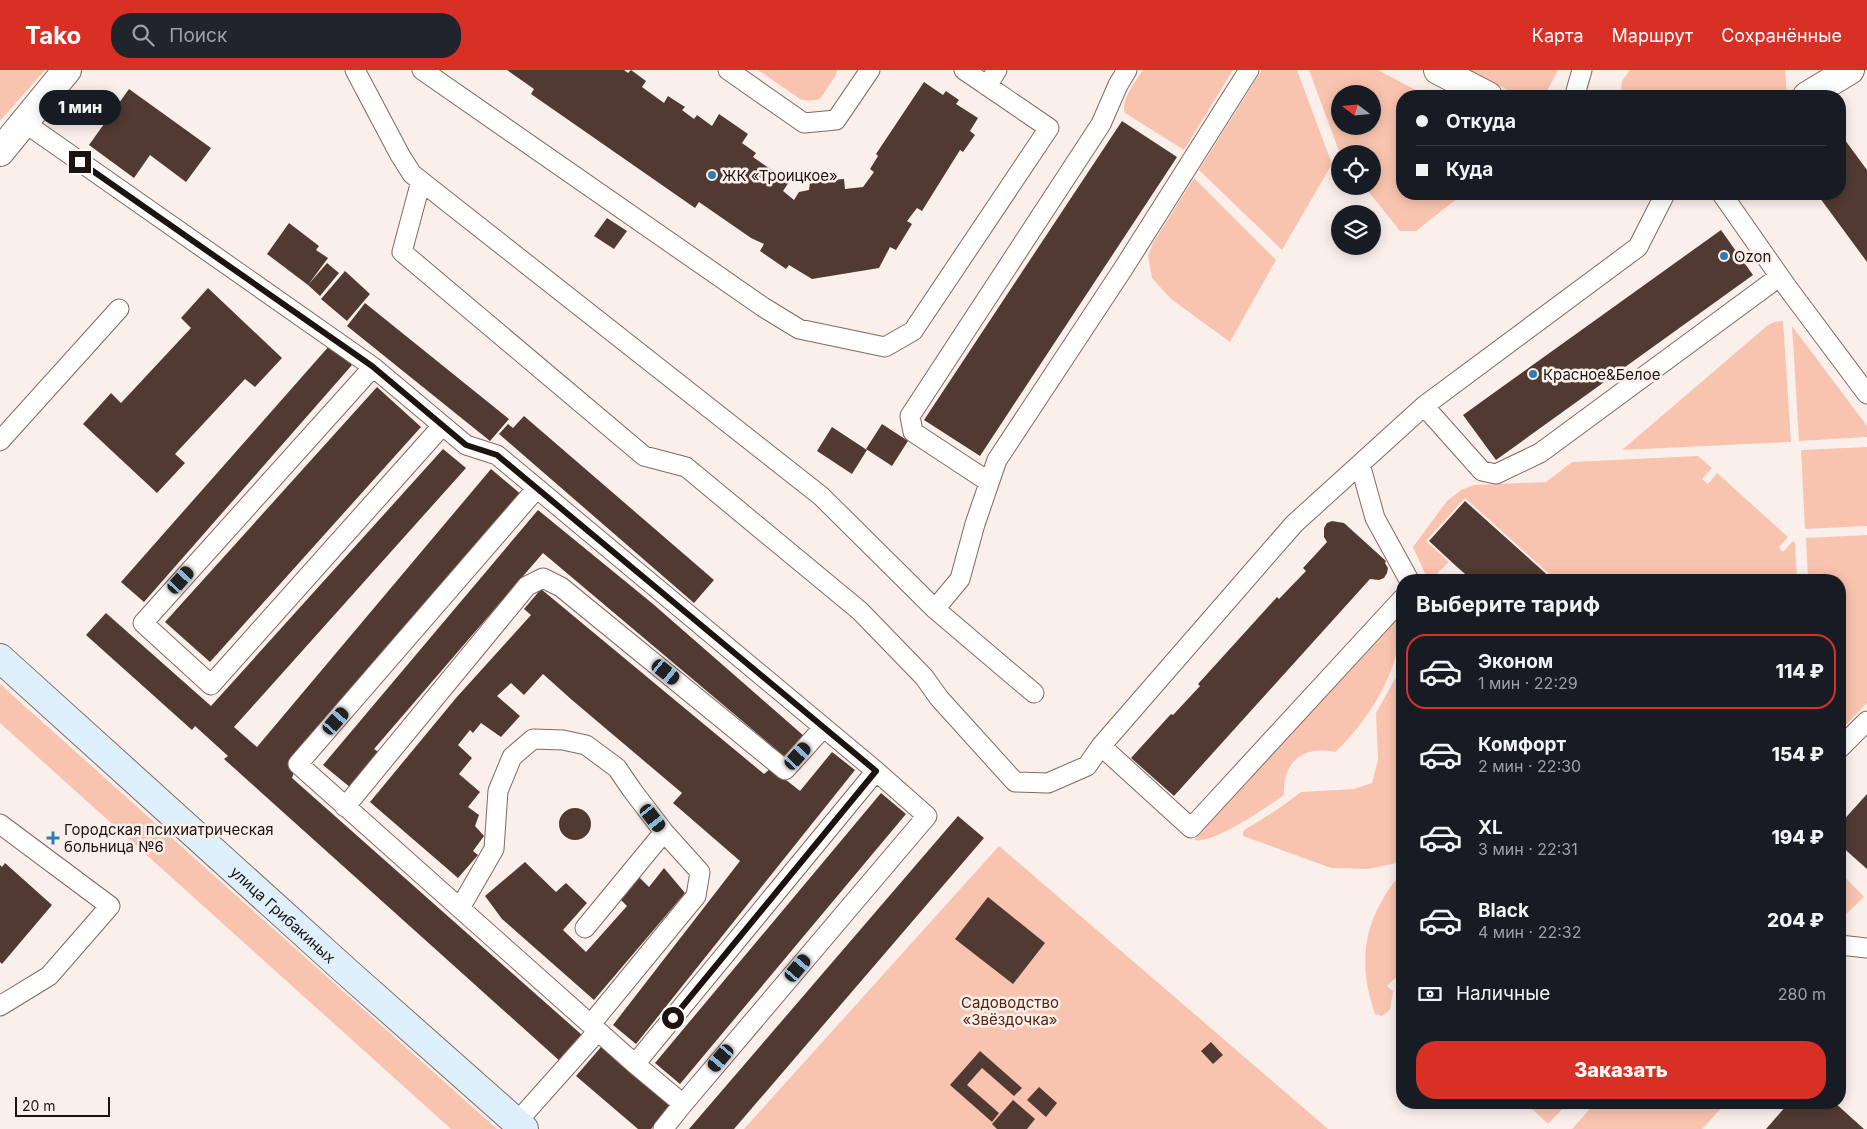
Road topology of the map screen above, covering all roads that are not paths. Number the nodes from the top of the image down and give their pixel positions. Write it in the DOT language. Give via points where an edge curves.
graph roads {
  1 [pos="68,70"];
  2 [pos="355,70"];
  3 [pos="422,70"];
  4 [pos="728,70"];
  5 [pos="870,70"];
  6 [pos="964,70"];
  7 [pos="997,70"];
  8 [pos="1127,70"];
  9 [pos="1249,70"];
  10 [pos="1438,70"];
  11 [pos="1582,70"];
  12 [pos="1850,70"];
  13 [pos="986,86"];
  14 [pos="1476,90"];
  15 [pos="1576,90"];
  16 [pos="1818,90"];
  17 [pos="25,123"];
  18 [pos="0,152"];
  19 [pos="421,181"];
  20 [pos="1662,200"];
  21 [pos="1726,200"];
  22 [pos="1779,276"];
  23 [pos="119,309"];
  24 [pos="372,366"];
  25 [pos="1867,394"];
  26 [pos="1424,406"];
  27 [pos="442,426"];
  28 [pos="0,441"];
  29 [pos="1360,464"];
  30 [pos="989,482"];
  31 [pos="537,488"];
  32 [pos="1406,574"];
  33 [pos="1396,606"];
  34 [pos="935,609"];
  35 [pos="0,658"];
  36 [pos="1034,693"];
  37 [pos="1867,721"];
  38 [pos="823,728"];
  39 [pos="1846,742"];
  40 [pos="1101,746"];
  41 [pos="876,771"];
  42 [pos="345,807"];
  43 [pos="0,824"];
  44 [pos="664,832"];
  45 [pos="460,908"];
  46 [pos="585,928"];
  47 [pos="1846,946"];
  48 [pos="1867,948"];
  49 [pos="0,1006"];
  50 [pos="594,1028"];
  51 [pos="635,1064"];
  52 [pos="682,1104"];
  53 [pos="520,1126"];
  54 [pos="663,1129"];
  1 -- 17 [label="street"];
  2 -- 19 [label="lane" via="400,155 412,174"];
  3 -- 13 [label="lane" via="799,329 884,347 913,331 1049,128"];
  4 -- 5 [label="lane" via="804,123 836,120"];
  6 -- 13 [label="lane"];
  7 -- 13 [label="lane"];
  8 -- 30 [label="lane" via="1101,124 910,416 913,432"];
  9 -- 30 [label="lane" via="997,460"];
  10 -- 14 [label="street"];
  11 -- 15 [label="lane"];
  12 -- 16 [label="street"];
  17 -- 18 [label="street"];
  17 -- 24 [label="lane"];
  19 -- 34 [label="lane" via="821,496"];
  19 -- 40 [label="lane" via="402,252 644,456 686,466 860,611 924,677 1014,782 1048,783 1087,766"];
  20 -- 26 [label="lane" via="1638,246"];
  21 -- 22 [label="lane"];
  22 -- 25 [label="lane"];
  22 -- 26 [label="lane" via="1540,453 1496,474 1482,471"];
  23 -- 28 [label="lane"];
  24 -- 27 [label="lane"];
  24 -- 27 [label="lane" via="143,623 210,684"];
  26 -- 29 [label="lane"];
  27 -- 31 [label="lane" via="466,445 497,455"];
  29 -- 32 [label="lane" via="1375,518"];
  29 -- 40 [label="lane" via="1294,524"];
  30 -- 34 [label="lane" via="960,579"];
  31 -- 38 [label="lane"];
  31 -- 42 [label="lane" via="298,764"];
  33 -- 40 [label="lane" via="1191,828"];
  34 -- 36 [label="lane"];
  35 -- 53 [label="street, улица Грибакиных"];
  37 -- 39 [label="lane"];
  38 -- 41 [label="lane"];
  38 -- 42 [label="lane" via="785,770 561,587 543,578 528,586"];
  41 -- 51 [label="lane"];
  41 -- 52 [label="lane" via="927,816"];
  42 -- 45 [label="lane"];
  43 -- 49 [label="lane" via="110,906 49,976"];
  44 -- 45 [label="lane" via="617,768 586,745 534,739 512,757 498,791 494,849"];
  44 -- 46 [label="lane"];
  44 -- 50 [label="lane" via="700,872 696,896"];
  45 -- 50 [label="lane"];
  47 -- 48 [label="lane"];
  50 -- 51 [label="lane"];
  50 -- 53 [label="lane"];
  51 -- 52 [label="lane"];
  52 -- 54 [label="lane"];
}
